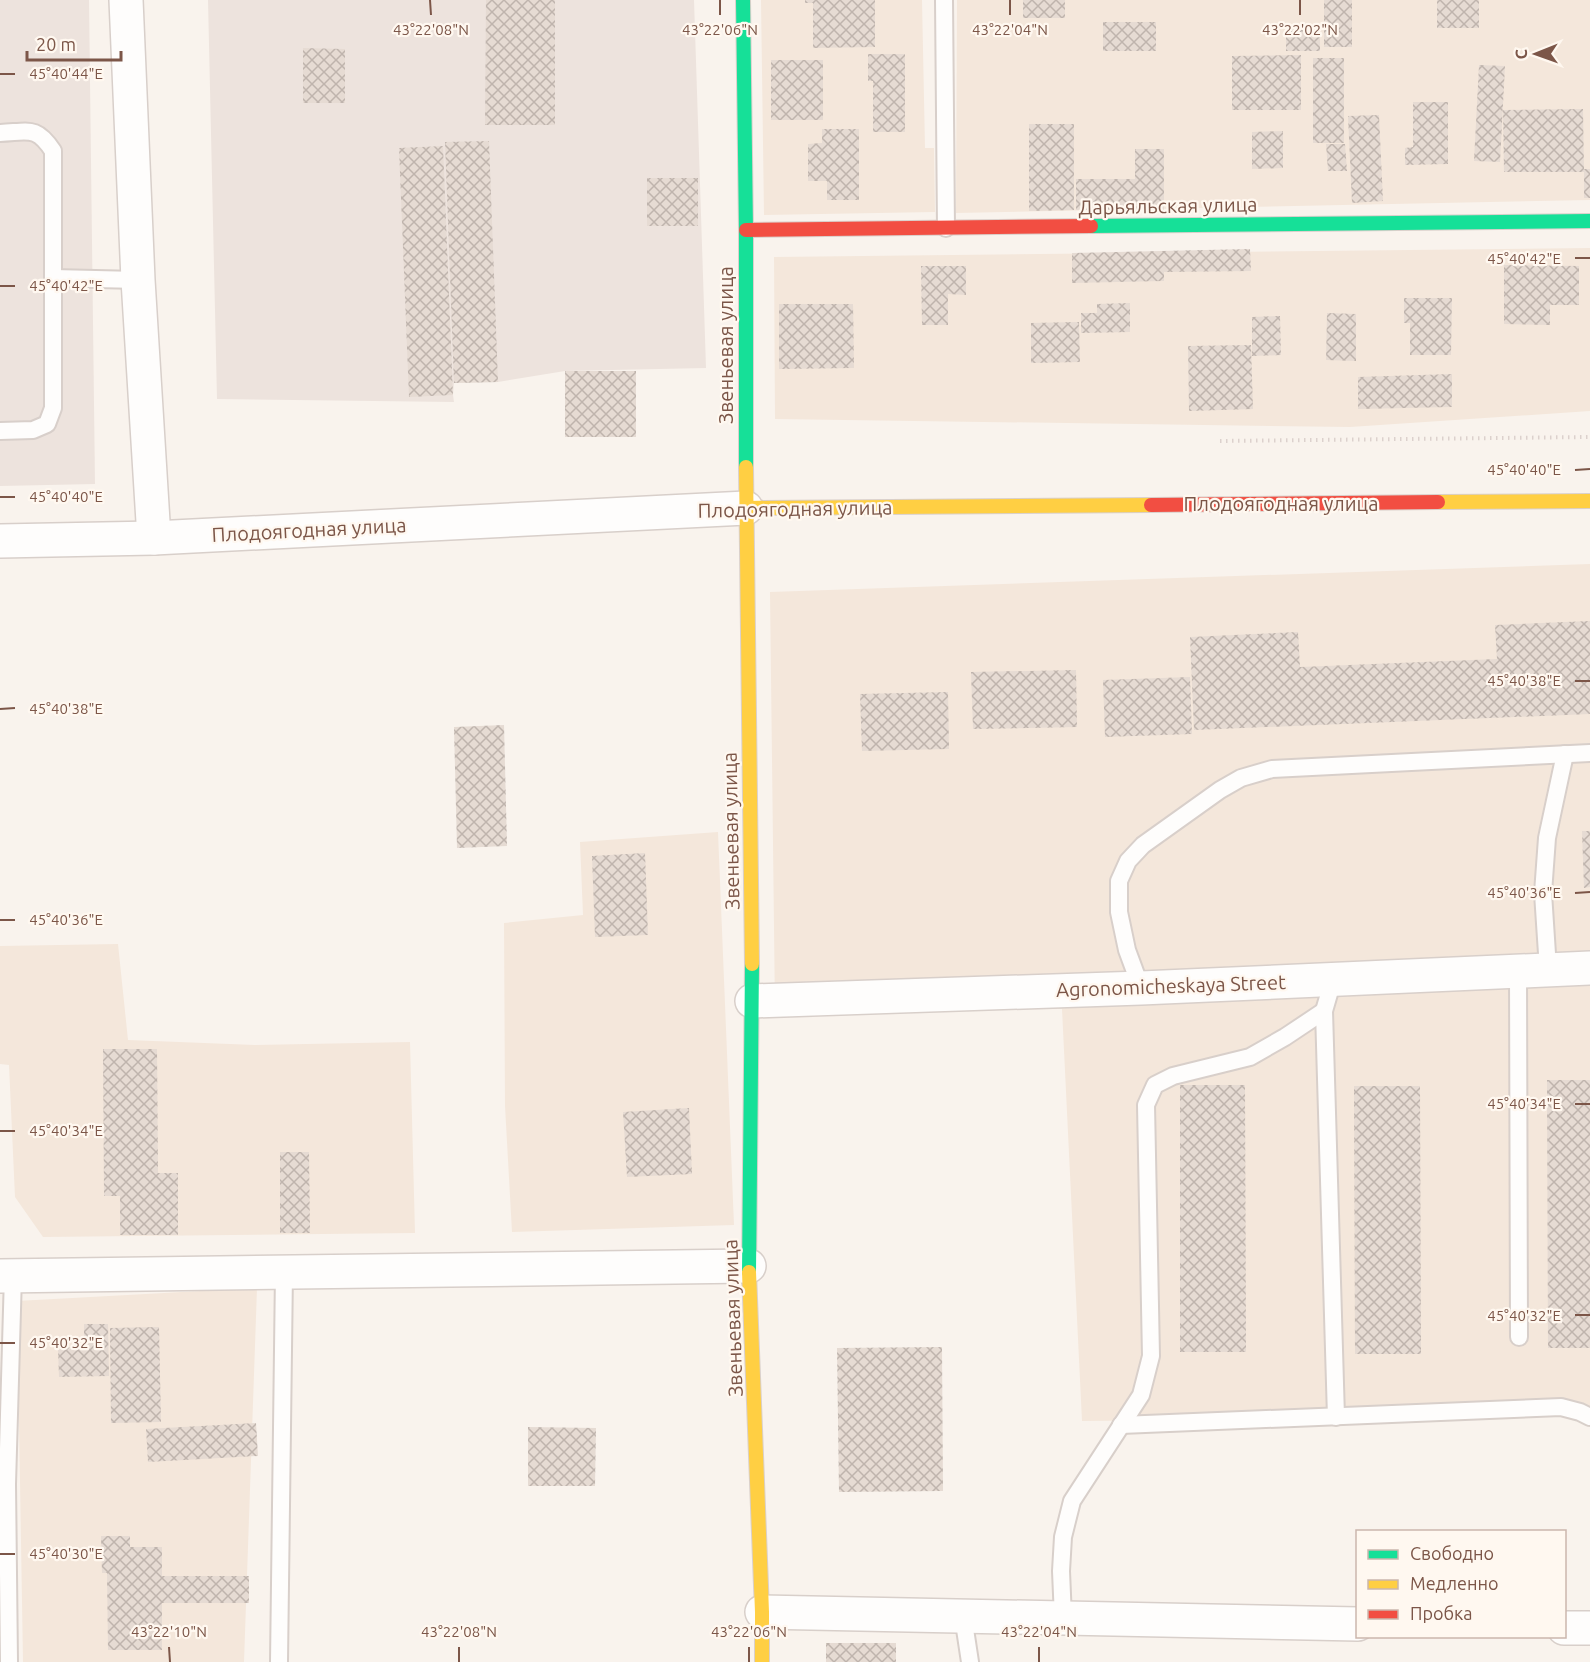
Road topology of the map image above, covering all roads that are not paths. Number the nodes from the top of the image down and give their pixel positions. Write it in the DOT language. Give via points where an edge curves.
graph roads {
  1 [pos="126,0"];
  2 [pos="743,0"];
  3 [pos="944,0"];
  4 [pos="0,133"];
  5 [pos="1590,221"];
  6 [pos="945,228"];
  7 [pos="746,230"];
  8 [pos="53,278"];
  9 [pos="138,280"];
  10 [pos="0,431"];
  11 [pos="1590,501"];
  12 [pos="746,508"];
  13 [pos="154,538"];
  14 [pos="0,541"];
  15 [pos="1590,753"];
  16 [pos="1566,754"];
  17 [pos="1590,968"];
  18 [pos="1533,970"];
  19 [pos="1333,980"];
  20 [pos="1141,988"];
  21 [pos="752,1002"];
  22 [pos="1324,1011"];
  23 [pos="749,1266"];
  24 [pos="284,1272"];
  25 [pos="6,1276"];
  26 [pos="1519,1337"];
  27 [pos="1336,1417"];
  28 [pos="1590,1417"];
  29 [pos="1121,1425"];
  30 [pos="762,1612"];
  31 [pos="963,1616"];
  32 [pos="1063,1618"];
  33 [pos="1356,1624"];
  34 [pos="1566,1628"];
  35 [pos="1590,1628"];
  36 [pos="9,1662"];
  37 [pos="279,1662"];
  38 [pos="762,1662"];
  39 [pos="970,1662"];
  1 -- 9 [label="street"];
  2 -- 7 [label="street, Звеньевая улица"];
  3 -- 6 [label="lane"];
  4 -- 8 [label="lane" via="35,132 53,151"];
  5 -- 6 [label="street, Дарьяльская улица"];
  6 -- 7 [label="street, Дарьяльская улица"];
  7 -- 12 [label="street, Звеньевая улица"];
  8 -- 9 [label="lane"];
  8 -- 10 [label="lane" via="50,416 47,424 33,430"];
  9 -- 13 [label="street"];
  11 -- 12 [label="street, Плодоягодная улица"];
  12 -- 13 [label="street, Плодоягодная улица"];
  12 -- 21 [label="street, Звеньевая улица"];
  13 -- 14 [label="street, Плодоягодная улица"];
  15 -- 16 [label="lane"];
  16 -- 18 [label="lane" via="1547,838"];
  16 -- 20 [label="lane" via="1272,769 1241,778 1143,845 1128,861 1119,881 1119,912"];
  17 -- 18 [label="street, Agronomicheskaya Street"];
  18 -- 19 [label="street, Agronomicheskaya Street"];
  18 -- 26 [label="lane"];
  19 -- 20 [label="street, Agronomicheskaya Street"];
  19 -- 22 [label="lane"];
  20 -- 21 [label="street, Agronomicheskaya Street"];
  21 -- 23 [label="street, Звеньевая улица"];
  22 -- 27 [label="lane"];
  22 -- 29 [label="lane" via="1250,1057 1173,1076 1155,1085 1146,1105 1151,1356 1141,1395"];
  23 -- 24 [label="street"];
  23 -- 30 [label="street, Звеньевая улица"];
  24 -- 25 [label="street"];
  24 -- 37 [label="lane"];
  25 -- 36 [label="lane"];
  27 -- 28 [label="lane" via="1561,1407"];
  27 -- 29 [label="lane"];
  29 -- 32 [label="lane" via="1072,1501 1063,1537"];
  30 -- 31 [label="street"];
  30 -- 38 [label="street, Звеньевая улица"];
  31 -- 32 [label="street"];
  31 -- 39 [label="lane"];
  32 -- 33 [label="street"];
  34 -- 35 [label="street"];
}
